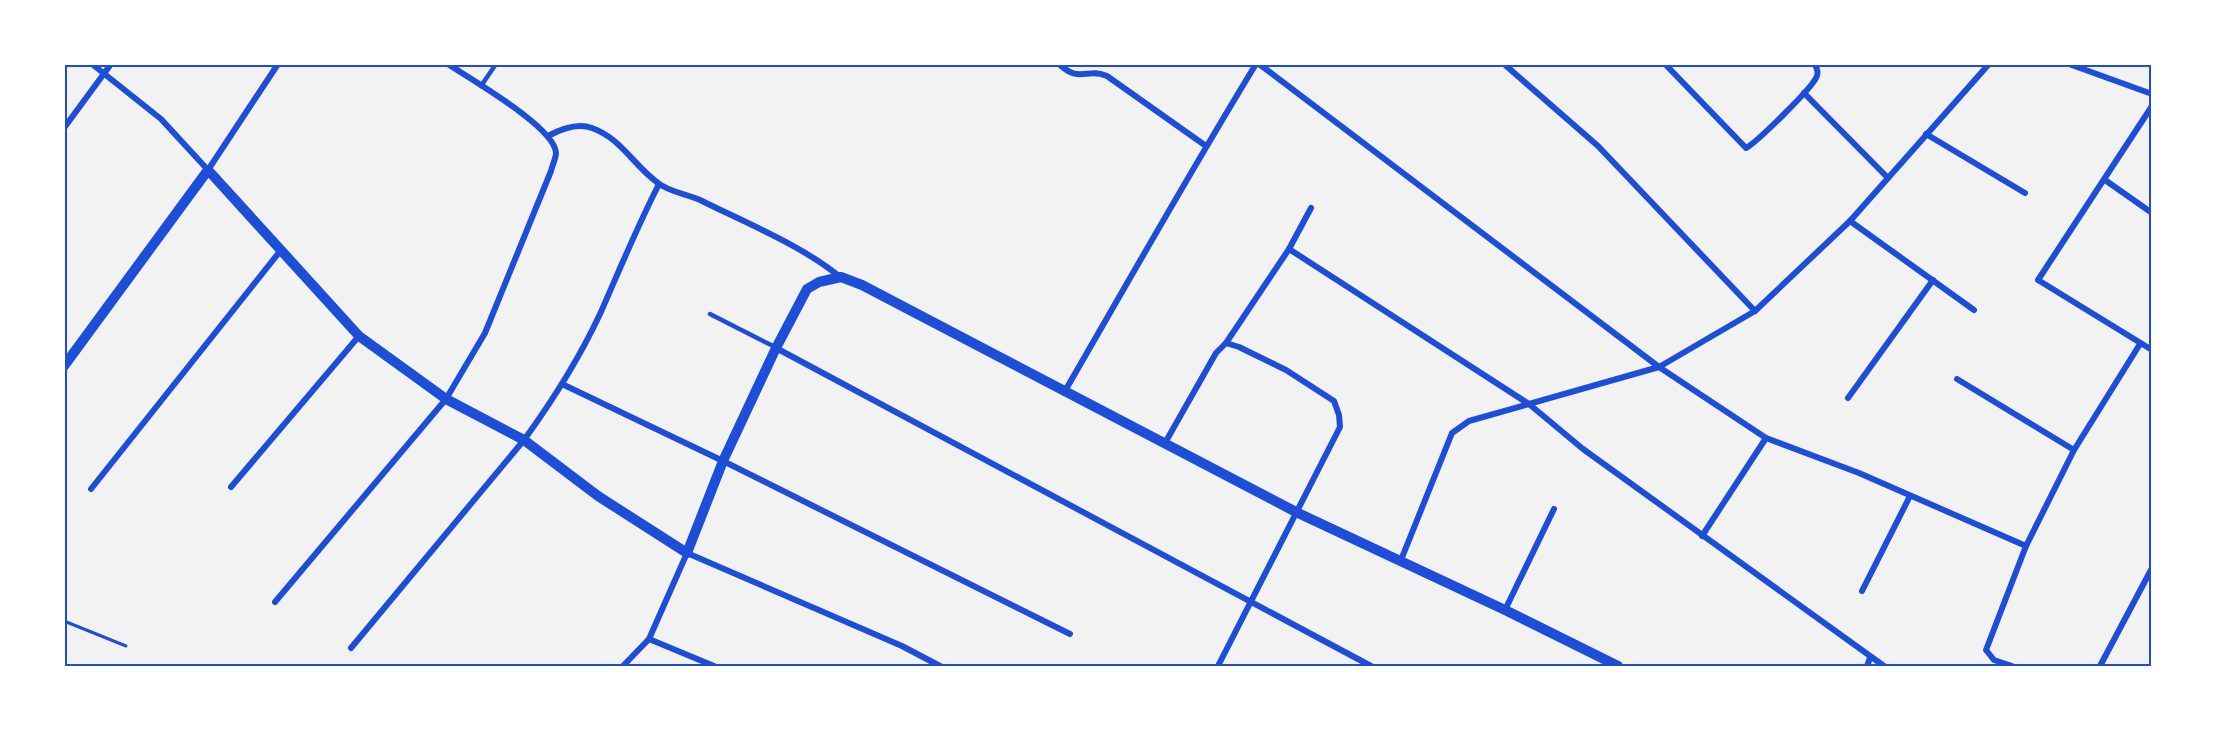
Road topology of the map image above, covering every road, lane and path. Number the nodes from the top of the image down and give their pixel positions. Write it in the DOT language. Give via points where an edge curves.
graph roads {
  1 [pos="93,64"];
  2 [pos="111,64"];
  3 [pos="278,64"];
  4 [pos="448,64"];
  5 [pos="496,64"];
  6 [pos="1059,64"];
  7 [pos="1258,64"];
  8 [pos="1504,64"];
  9 [pos="1665,64"];
  10 [pos="1815,64"];
  11 [pos="1989,64"];
  12 [pos="2069,64"];
  13 [pos="103,74"];
  14 [pos="481,86"];
  15 [pos="1804,93"];
  16 [pos="2151,94"];
  17 [pos="2151,106"];
  18 [pos="64,128"];
  19 [pos="1926,134"];
  20 [pos="548,136"];
  21 [pos="1206,146"];
  22 [pos="208,170"];
  23 [pos="1888,178"];
  24 [pos="2105,180"];
  25 [pos="658,184"];
  26 [pos="2025,193"];
  27 [pos="1311,208"];
  28 [pos="2151,213"];
  29 [pos="1850,221"];
  30 [pos="1289,249"];
  31 [pos="280,250"];
  32 [pos="841,277"];
  33 [pos="1933,280"];
  34 [pos="1974,310"];
  35 [pos="1755,311"];
  36 [pos="710,314"];
  37 [pos="359,336"];
  38 [pos="1226,343"];
  39 [pos="2140,344"];
  40 [pos="776,348"];
  41 [pos="2151,350"];
  42 [pos="64,366"];
  43 [pos="1659,368"];
  44 [pos="1957,379"];
  45 [pos="562,384"];
  46 [pos="1065,392"];
  47 [pos="1848,398"];
  48 [pos="446,399"];
  49 [pos="1529,404"];
  50 [pos="1766,438"];
  51 [pos="524,440"];
  52 [pos="1165,443"];
  53 [pos="2074,450"];
  54 [pos="723,461"];
  55 [pos="231,487"];
  56 [pos="91,489"];
  57 [pos="1910,496"];
  58 [pos="1554,509"];
  59 [pos="1298,513"];
  60 [pos="1702,536"];
  61 [pos="2026,546"];
  62 [pos="687,553"];
  63 [pos="1401,560"];
  64 [pos="2151,568"];
  65 [pos="1862,591"];
  66 [pos="1251,601"];
  67 [pos="274,602"];
  68 [pos="1505,610"];
  69 [pos="64,621"];
  70 [pos="1070,634"];
  71 [pos="649,639"];
  72 [pos="126,646"];
  73 [pos="351,648"];
  74 [pos="1870,658"];
  75 [pos="631,660"];
  76 [pos="623,666"];
  77 [pos="637,666"];
  78 [pos="714,666"];
  79 [pos="940,666"];
  80 [pos="1218,666"];
  81 [pos="1371,666"];
  82 [pos="1618,666"];
  83 [pos="1867,666"];
  84 [pos="1884,666"];
  85 [pos="2012,666"];
  86 [pos="2100,666"];
  1 -- 13 [label="street"];
  2 -- 13 [label="street"];
  3 -- 22 [label="street"];
  4 -- 14 [label="street"];
  5 -- 14 [label="lane"];
  6 -- 21 [label="street" via="1078,76 1098,72 1107,76"];
  7 -- 21 [label="street"];
  7 -- 43 [label="street"];
  8 -- 35 [label="street" via="1598,146"];
  9 -- 15 [label="street" via="1746,148"];
  10 -- 15 [label="street" via="1818,76"];
  11 -- 19 [label="street"];
  12 -- 16 [label="street"];
  13 -- 18 [label="street"];
  13 -- 22 [label="street" via="161,119"];
  14 -- 20 [label="street"];
  15 -- 23 [label="street"];
  17 -- 24 [label="street"];
  19 -- 23 [label="street"];
  19 -- 26 [label="street"];
  20 -- 25 [label="street" via="563,128 588,127 610,136"];
  20 -- 48 [label="street" via="556,152 551,171 485,333"];
  21 -- 46 [label="street"];
  22 -- 31 [label="street"];
  22 -- 42 [label="street"];
  23 -- 29 [label="street"];
  24 -- 28 [label="street"];
  24 -- 39 [label="street" via="2038,280"];
  25 -- 32 [label="street" via="791,246"];
  25 -- 45 [label="street" via="599,316"];
  27 -- 30 [label="street"];
  29 -- 33 [label="street"];
  29 -- 35 [label="street"];
  30 -- 38 [label="street"];
  30 -- 49 [label="street"];
  31 -- 37 [label="street"];
  31 -- 56 [label="street"];
  32 -- 40 [label="street" via="807,289"];
  32 -- 46 [label="street"];
  33 -- 34 [label="street"];
  33 -- 47 [label="street"];
  35 -- 43 [label="street"];
  36 -- 40 [label="lane"];
  37 -- 48 [label="street"];
  37 -- 55 [label="street"];
  38 -- 52 [label="street" via="1216,353"];
  38 -- 59 [label="street" via="1286,370 1334,402 1340,427"];
  39 -- 41 [label="street"];
  39 -- 53 [label="street"];
  40 -- 54 [label="street"];
  40 -- 66 [label="street"];
  43 -- 49 [label="street"];
  43 -- 50 [label="street"];
  44 -- 53 [label="street"];
  45 -- 51 [label="street"];
  45 -- 54 [label="street"];
  46 -- 52 [label="street"];
  48 -- 51 [label="street"];
  48 -- 67 [label="street"];
  49 -- 60 [label="street" via="1583,449"];
  49 -- 63 [label="street" via="1469,421 1452,433"];
  50 -- 57 [label="street"];
  50 -- 60 [label="street"];
  51 -- 62 [label="street" via="598,496"];
  51 -- 73 [label="street"];
  52 -- 59 [label="street"];
  53 -- 61 [label="street"];
  54 -- 62 [label="street"];
  54 -- 70 [label="street"];
  57 -- 61 [label="street"];
  57 -- 65 [label="street"];
  58 -- 68 [label="street"];
  59 -- 63 [label="street"];
  59 -- 66 [label="street"];
  60 -- 74 [label="street"];
  61 -- 85 [label="street" via="1986,650 1995,660"];
  62 -- 71 [label="street"];
  62 -- 79 [label="street"];
  63 -- 68 [label="street"];
  64 -- 86 [label="street"];
  66 -- 80 [label="street"];
  66 -- 81 [label="street"];
  68 -- 82 [label="street"];
  69 -- 72 [label="path"];
  71 -- 75 [label="street"];
  71 -- 78 [label="street"];
  74 -- 83 [label="street"];
  74 -- 84 [label="street"];
  75 -- 76 [label="street"];
  75 -- 77 [label="street"];
}
